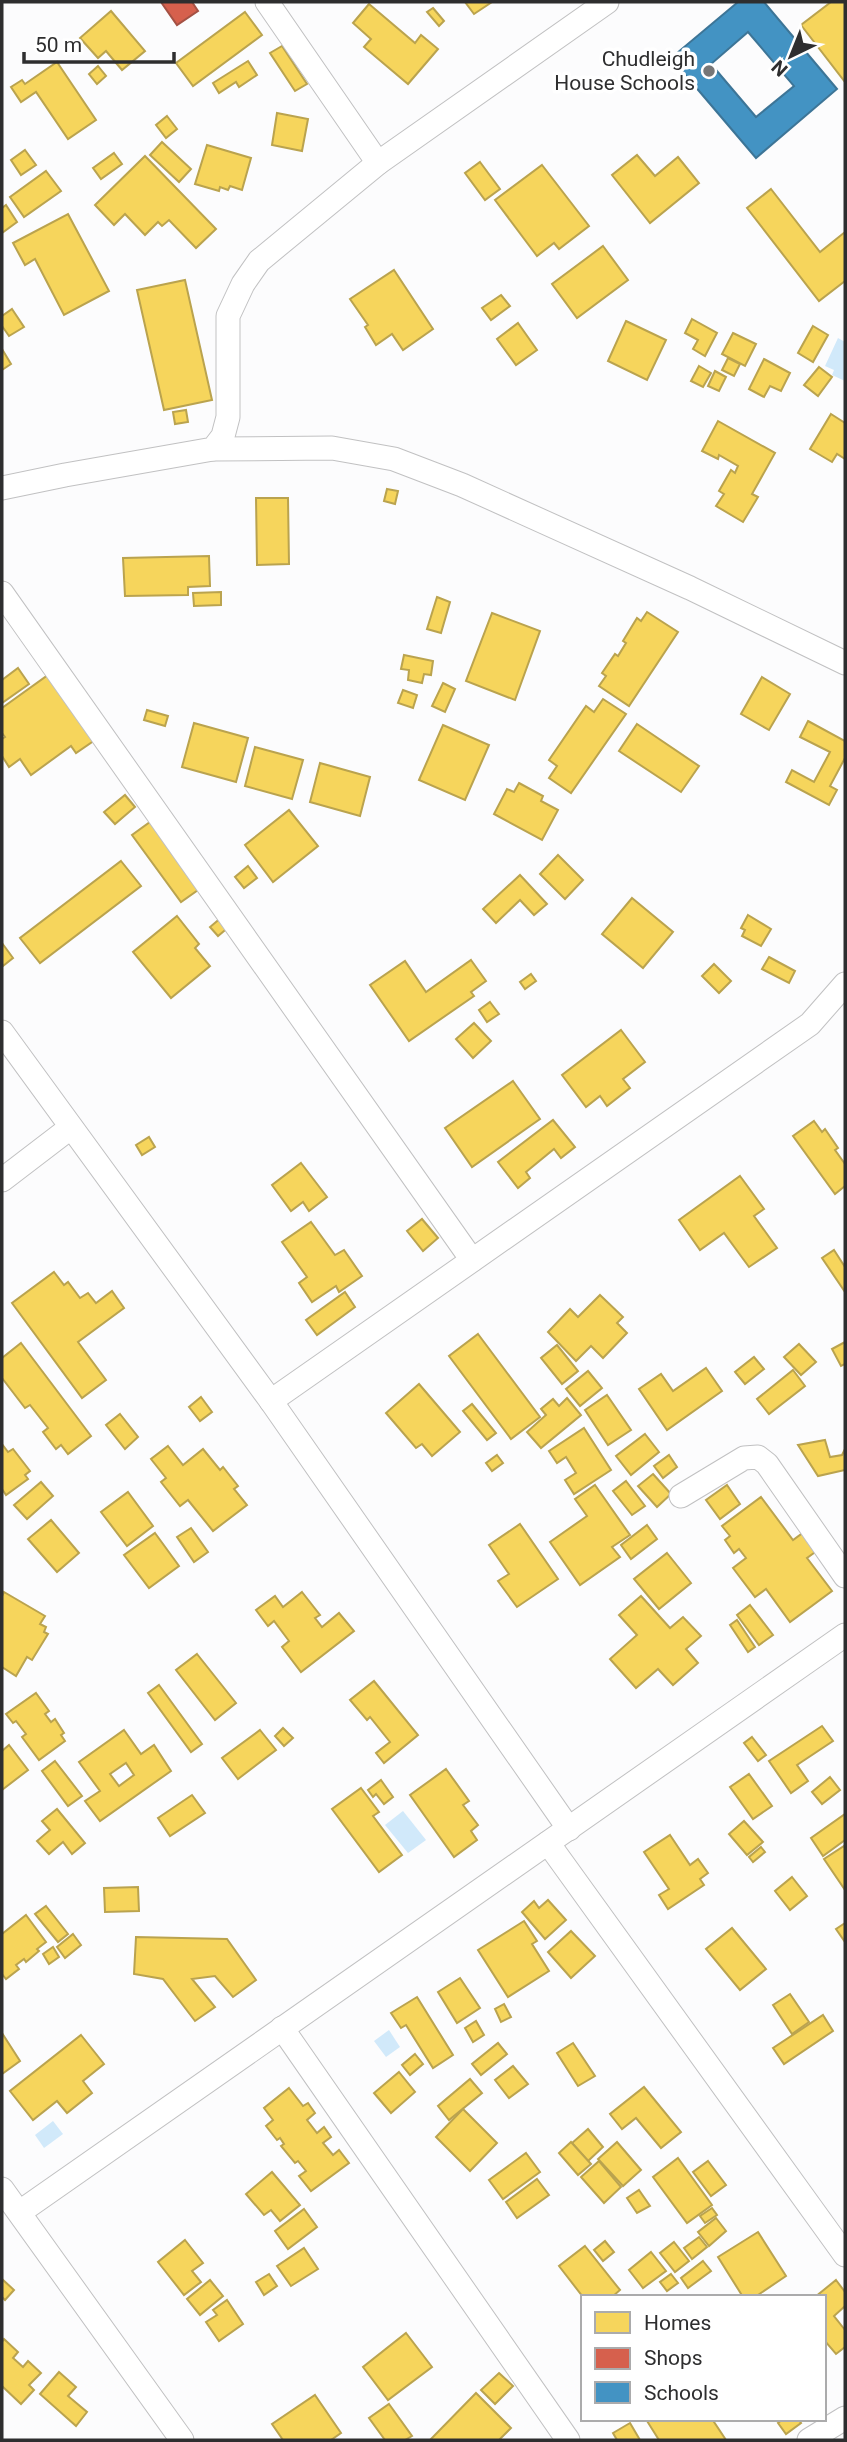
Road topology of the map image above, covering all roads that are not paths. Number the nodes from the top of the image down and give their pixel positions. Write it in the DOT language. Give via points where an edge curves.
graph roads {
  1 [pos="267,2"];
  2 [pos="607,2"];
  3 [pos="378,163"];
  4 [pos="213,449"];
  5 [pos="2,488"];
  6 [pos="2,593"];
  7 [pos="845,663"];
  8 [pos="845,984"];
  9 [pos="2,1032"];
  10 [pos="70,1128"];
  11 [pos="2,1180"];
  12 [pos="472,1260"];
  13 [pos="271,1401"];
  14 [pos="681,1496"];
  15 [pos="845,1576"];
  16 [pos="842,1644"];
  17 [pos="569,1829"];
  18 [pos="548,1843"];
  19 [pos="282,2028"];
  20 [pos="2,2189"];
  21 [pos="20,2213"];
  22 [pos="845,2255"];
  23 [pos="845,2418"];
  24 [pos="182,2440"];
  25 [pos="568,2440"];
  26 [pos="809,2440"];
  1 -- 3 [label="street"];
  2 -- 3 [label="street"];
  3 -- 4 [label="street" via="259,261 243,284 228,316 228,417 223,436"];
  4 -- 5 [label="street"];
  4 -- 7 [label="street" via="332,448 394,459 500,502"];
  6 -- 12 [label="street"];
  8 -- 12 [label="street" via="810,1024"];
  9 -- 10 [label="street"];
  10 -- 11 [label="street"];
  10 -- 13 [label="street"];
  12 -- 13 [label="street"];
  13 -- 17 [label="street"];
  14 -- 15 [label="street" via="744,1458 758,1457"];
  16 -- 17 [label="street"];
  17 -- 18 [label="street"];
  18 -- 19 [label="street"];
  18 -- 22 [label="street"];
  19 -- 21 [label="street"];
  19 -- 25 [label="street"];
  20 -- 21 [label="street"];
  21 -- 24 [label="street"];
  23 -- 26 [label="street"];
}
